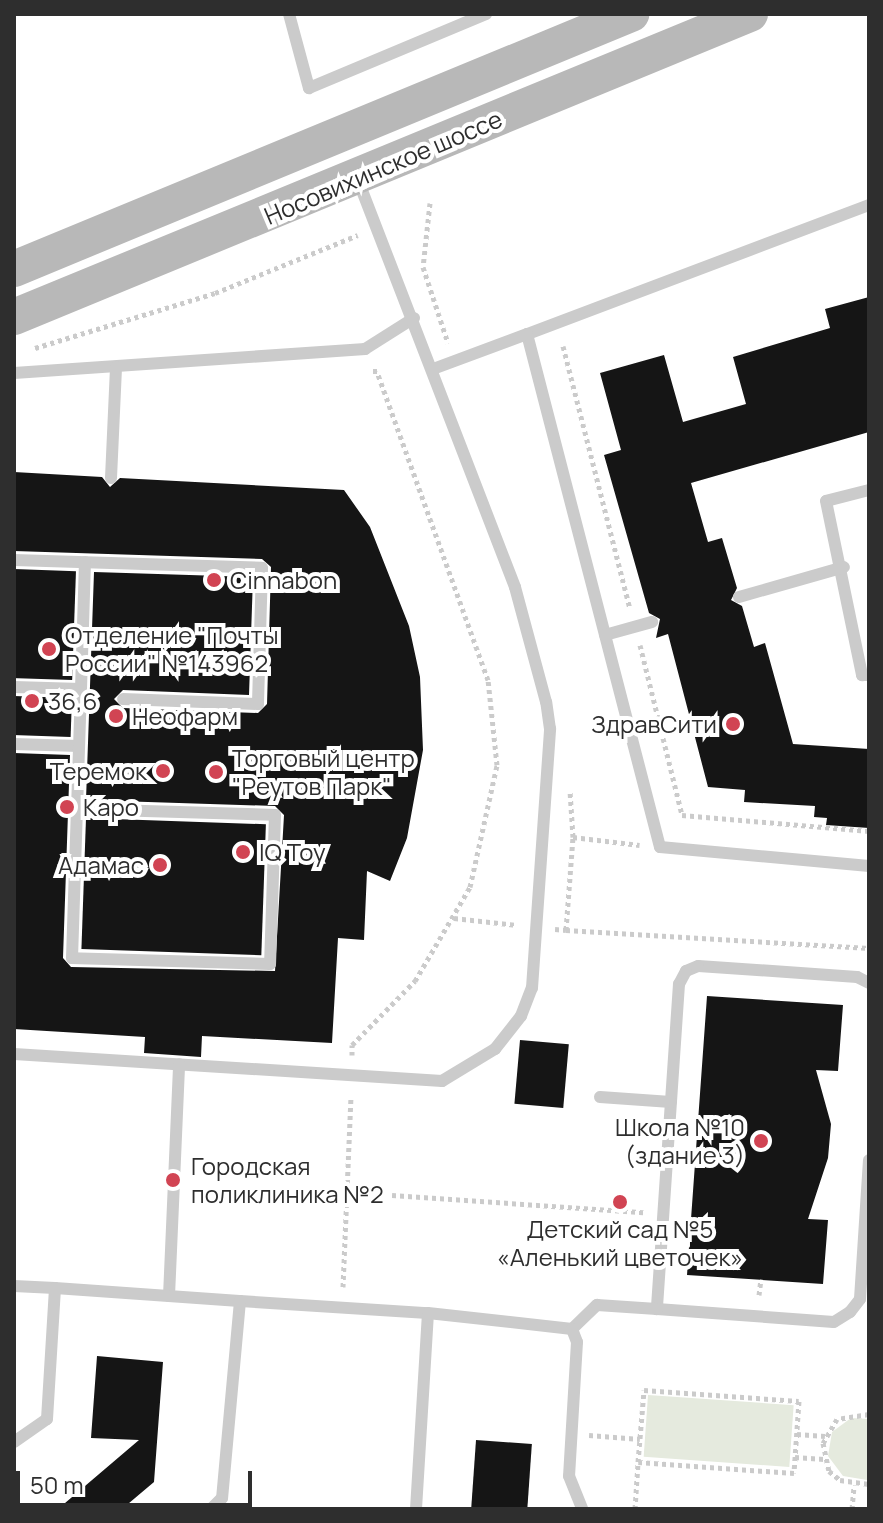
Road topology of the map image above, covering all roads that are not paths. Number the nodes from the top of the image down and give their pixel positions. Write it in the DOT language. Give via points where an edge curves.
graph roads {
  1 [pos="486,14"];
  2 [pos="631,14"];
  3 [pos="750,14"];
  4 [pos="291,15"];
  5 [pos="357,177"];
  6 [pos="869,205"];
  7 [pos="14,269"];
  8 [pos="414,318"];
  9 [pos="18,333"];
  10 [pos="527,334"];
  11 [pos="116,367"];
  12 [pos="433,369"];
  13 [pos="14,373"];
  14 [pos="111,478"];
  15 [pos="869,490"];
  16 [pos="14,560"];
  17 [pos="85,562"];
  18 [pos="844,567"];
  19 [pos="739,597"];
  20 [pos="652,622"];
  21 [pos="605,635"];
  22 [pos="869,675"];
  23 [pos="14,687"];
  24 [pos="81,689"];
  25 [pos="123,699"];
  26 [pos="14,744"];
  27 [pos="79,746"];
  28 [pos="77,809"];
  29 [pos="869,866"];
  30 [pos="869,983"];
  31 [pos="14,1054"];
  32 [pos="179,1064"];
  33 [pos="600,1097"];
  34 [pos="671,1102"];
  35 [pos="869,1160"];
  36 [pos="867,1225"];
  37 [pos="14,1286"];
  38 [pos="55,1288"];
  39 [pos="169,1296"];
  40 [pos="240,1301"];
  41 [pos="657,1309"];
  42 [pos="428,1313"];
  43 [pos="572,1329"];
  44 [pos="14,1442"];
  45 [pos="211,1509"];
  46 [pos="416,1509"];
  47 [pos="582,1509"];
  1 -- 4 [label="lane" via="309,88"];
  2 -- 7 [label="main road, Носовихинское шоссе"];
  3 -- 5 [label="main road, Носовихинское шоссе"];
  5 -- 8 [label="lane"];
  5 -- 9 [label="main road, Носовихинское шоссе"];
  6 -- 10 [label="lane"];
  8 -- 11 [label="lane" via="365,349"];
  8 -- 12 [label="lane"];
  10 -- 12 [label="lane"];
  10 -- 21 [label="lane"];
  11 -- 13 [label="lane"];
  11 -- 14 [label="lane"];
  12 -- 32 [label="lane" via="515,587 546,702 550,729 532,988 521,1016 472,1067 442,1081"];
  15 -- 18 [label="lane" via="826,501"];
  16 -- 17 [label="lane"];
  17 -- 24 [label="lane"];
  17 -- 25 [label="lane" via="262,568 258,704"];
  18 -- 19 [label="lane"];
  18 -- 22 [label="lane" via="862,675"];
  20 -- 21 [label="lane"];
  21 -- 29 [label="lane" via="660,847"];
  23 -- 24 [label="lane"];
  24 -- 27 [label="lane"];
  26 -- 27 [label="lane"];
  27 -- 28 [label="lane"];
  28 -- 28 [label="lane" via="72,958 270,964 275,815"];
  30 -- 34 [label="lane" via="857,977 698,966 686,971 679,984"];
  31 -- 32 [label="lane"];
  32 -- 39 [label="lane"];
  33 -- 34 [label="lane"];
  34 -- 41 [label="lane"];
  35 -- 36 [label="lane"];
  36 -- 41 [label="lane" via="860,1299 834,1322"];
  37 -- 38 [label="lane"];
  38 -- 39 [label="lane"];
  38 -- 44 [label="lane" via="47,1419"];
  39 -- 40 [label="lane"];
  40 -- 42 [label="lane"];
  40 -- 45 [label="lane" via="222,1498"];
  41 -- 43 [label="lane" via="597,1305"];
  42 -- 43 [label="lane"];
  42 -- 46 [label="lane"];
  43 -- 47 [label="lane" via="577,1342 569,1476"];
}
